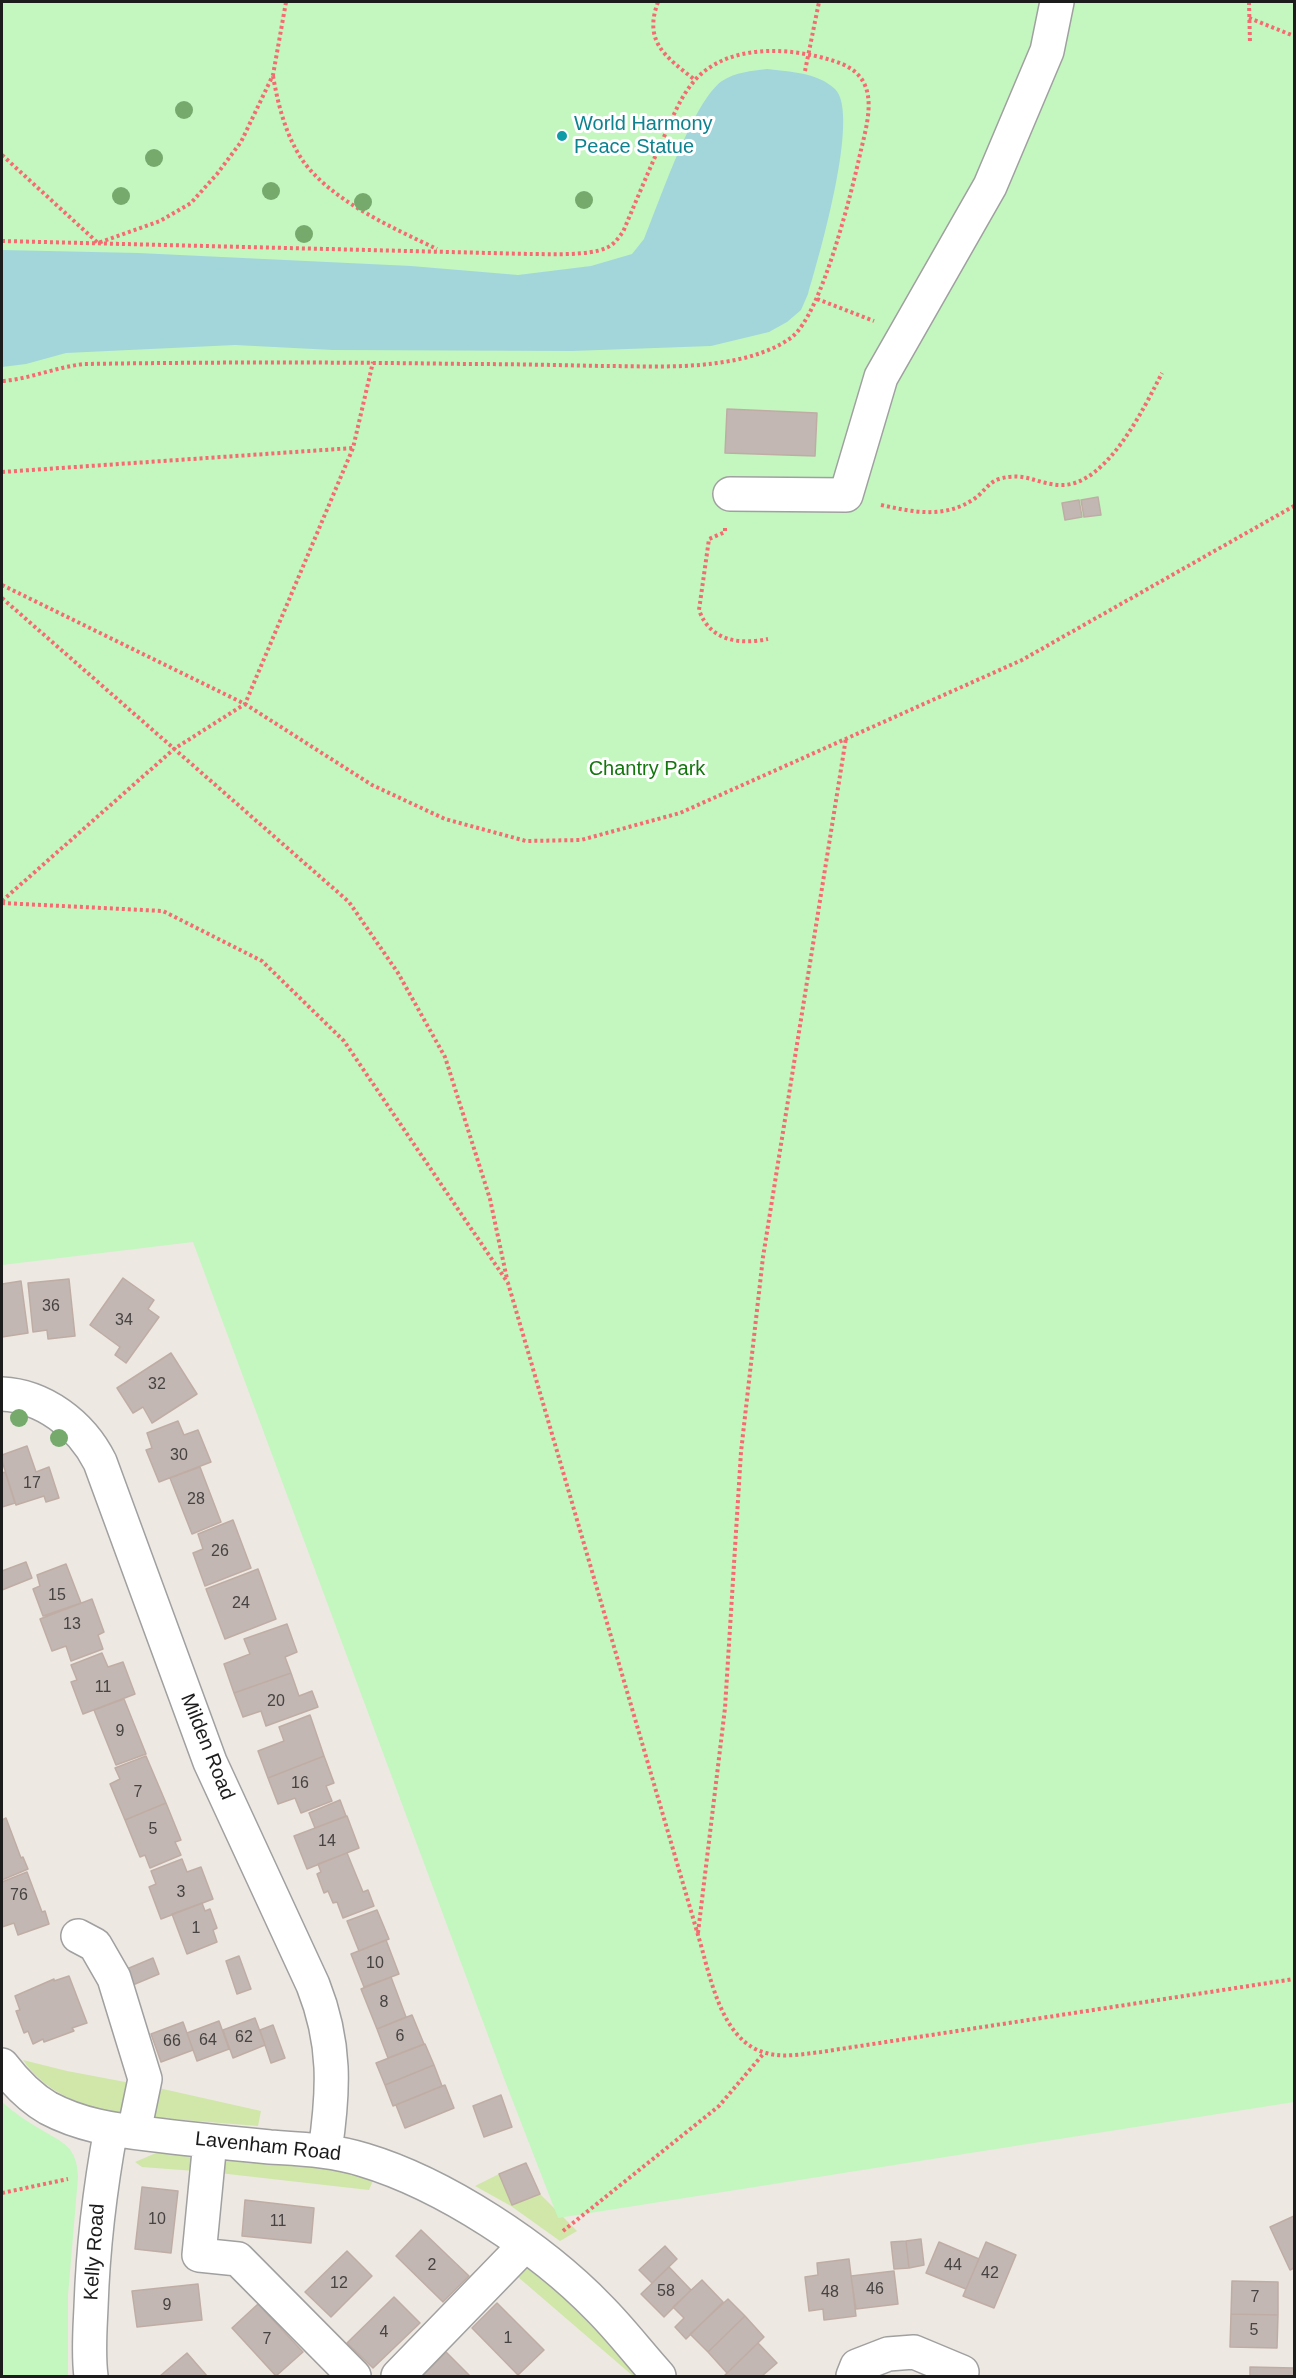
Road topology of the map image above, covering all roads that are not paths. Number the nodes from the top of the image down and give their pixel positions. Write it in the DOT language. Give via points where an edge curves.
graph roads {
  1 [pos="1057,2"];
  2 [pos="730,494"];
  3 [pos="2,1394"];
  4 [pos="78,1936"];
  5 [pos="2,2065"];
  6 [pos="122,2131"];
  7 [pos="210,2141"];
  8 [pos="325,2151"];
  9 [pos="525,2245"];
  10 [pos="962,2372"];
  11 [pos="91,2376"];
  12 [pos="354,2376"];
  13 [pos="398,2376"];
  14 [pos="659,2376"];
  15 [pos="853,2376"];
  1 -- 2 [label="street" via="1047,51 990,186 880,377 846,495"];
  3 -- 8 [label="street, Milden Road" via="25,1397 62,1416 100,1461 210,1762 325,2016 332,2081"];
  4 -- 6 [label="street, Kelly Road" via="95,1945 114,1978 145,2079"];
  5 -- 6 [label="street, Lavenham Road" via="28,2094 48,2108 75,2120"];
  6 -- 7 [label="street, Lavenham Road"];
  6 -- 11 [label="street, Kelly Road" via="102,2172 90,2326"];
  7 -- 8 [label="street, Lavenham Road"];
  7 -- 12 [label="street" via="199,2255 238,2259"];
  8 -- 9 [label="street, Lavenham Road" via="363,2159 403,2174 452,2199"];
  9 -- 13 [label="street"];
  9 -- 14 [label="street, Lavenham Road" via="599,2308"];
  10 -- 15 [label="street" via="914,2352 888,2354 857,2366"];
}
